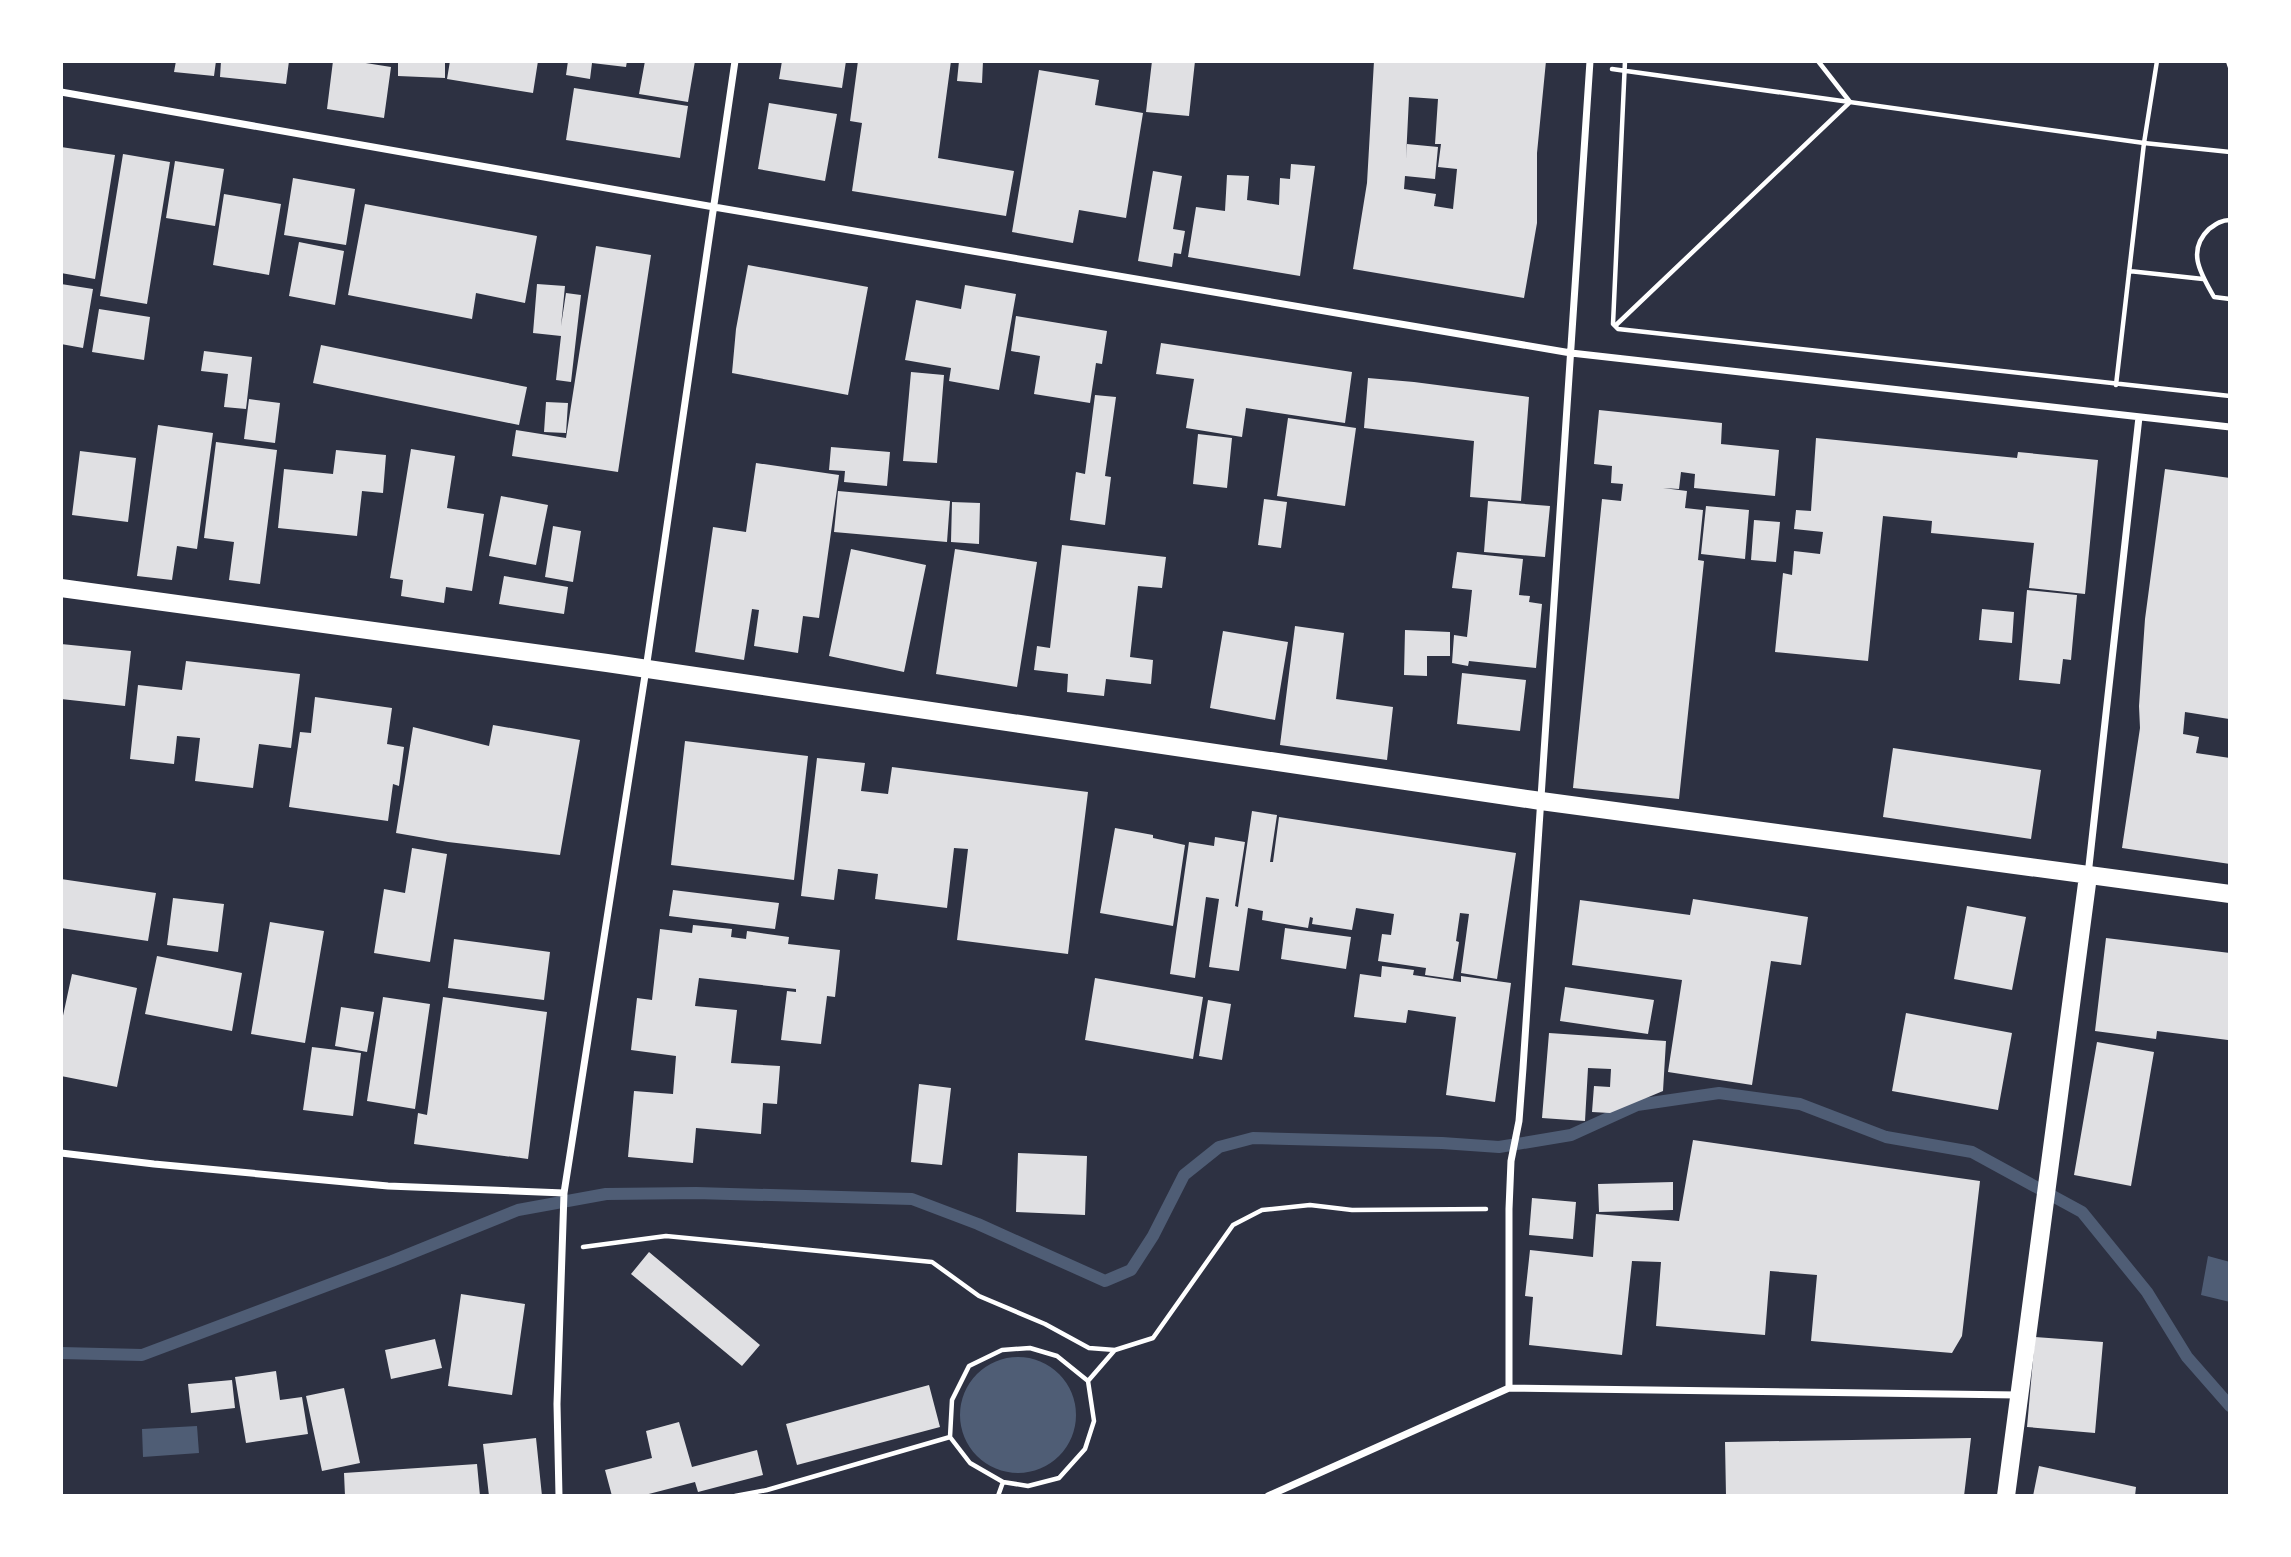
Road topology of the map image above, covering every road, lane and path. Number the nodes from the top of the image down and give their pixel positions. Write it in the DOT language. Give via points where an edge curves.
graph roads {
  1 [pos="735,61"];
  2 [pos="1625,61"];
  3 [pos="1818,61"];
  4 [pos="2157,61"];
  5 [pos="2228,61"];
  6 [pos="1590,64"];
  7 [pos="2230,67"];
  8 [pos="1625,71"];
  9 [pos="61,92"];
  10 [pos="1850,102"];
  11 [pos="2144,143"];
  12 [pos="2230,152"];
  13 [pos="714,207"];
  14 [pos="2230,220"];
  15 [pos="2129,271"];
  16 [pos="2204,279"];
  17 [pos="2230,299"];
  18 [pos="1614,325"];
  19 [pos="1571,353"];
  20 [pos="2116,383"];
  21 [pos="2230,396"];
  22 [pos="2112,413"];
  23 [pos="2139,417"];
  24 [pos="2230,427"];
  25 [pos="61,588"];
  26 [pos="646,669"];
  27 [pos="1541,801"];
  28 [pos="2088,876"];
  29 [pos="2230,894"];
  30 [pos="61,1153"];
  31 [pos="564,1194"];
  32 [pos="1509,1209"];
  33 [pos="561,1250"];
  34 [pos="1115,1350"];
  35 [pos="1088,1381"];
  36 [pos="1509,1388"];
  37 [pos="2020,1395"];
  38 [pos="950,1437"];
  39 [pos="1003,1482"];
  40 [pos="559,1496"];
  41 [pos="735,1496"];
  42 [pos="998,1496"];
  43 [pos="1268,1496"];
  44 [pos="2006,1496"];
  1 -- 13 [label="street"];
  2 -- 8 [label="path"];
  3 -- 10 [label="path"];
  4 -- 11 [label="path"];
  5 -- 7 [label="path"];
  6 -- 8 [label="path"];
  6 -- 19 [label="street"];
  8 -- 10 [label="path"];
  8 -- 18 [label="path"];
  9 -- 13 [label="street"];
  10 -- 11 [label="path"];
  10 -- 18 [label="path"];
  11 -- 12 [label="path"];
  11 -- 15 [label="path"];
  13 -- 19 [label="street"];
  13 -- 26 [label="street"];
  14 -- 16 [label="path" via="2216,223 2199,244 2196,262"];
  15 -- 16 [label="path"];
  15 -- 20 [label="path"];
  16 -- 17 [label="path" via="2214,297"];
  18 -- 20 [label="path" via="1618,329"];
  19 -- 22 [label="street"];
  19 -- 27 [label="street"];
  20 -- 21 [label="path"];
  20 -- 22 [label="path"];
  22 -- 23 [label="street"];
  23 -- 24 [label="street"];
  23 -- 28 [label="street"];
  25 -- 26 [label="main road"];
  26 -- 27 [label="main road"];
  26 -- 31 [label="street"];
  27 -- 28 [label="main road"];
  27 -- 32 [label="street"];
  28 -- 29 [label="main road"];
  28 -- 37 [label="main road"];
  30 -- 31 [label="street" via="388,1186"];
  31 -- 33 [label="street"];
  32 -- 34 [label="path" via="1352,1210 1310,1205 1262,1210 1233,1225 1153,1338"];
  32 -- 36 [label="street"];
  33 -- 34 [label="path" via="666,1236 932,1262 979,1296 1089,1349"];
  33 -- 40 [label="street"];
  34 -- 35 [label="path"];
  35 -- 38 [label="path" via="1056,1356 1030,1348 1002,1350 969,1366 953,1400"];
  35 -- 39 [label="path" via="1094,1421 1085,1449 1059,1478 1028,1486"];
  36 -- 37 [label="street"];
  36 -- 43 [label="street"];
  37 -- 44 [label="main road"];
  38 -- 39 [label="path" via="971,1464"];
  38 -- 41 [label="path"];
  39 -- 42 [label="path"];
}
